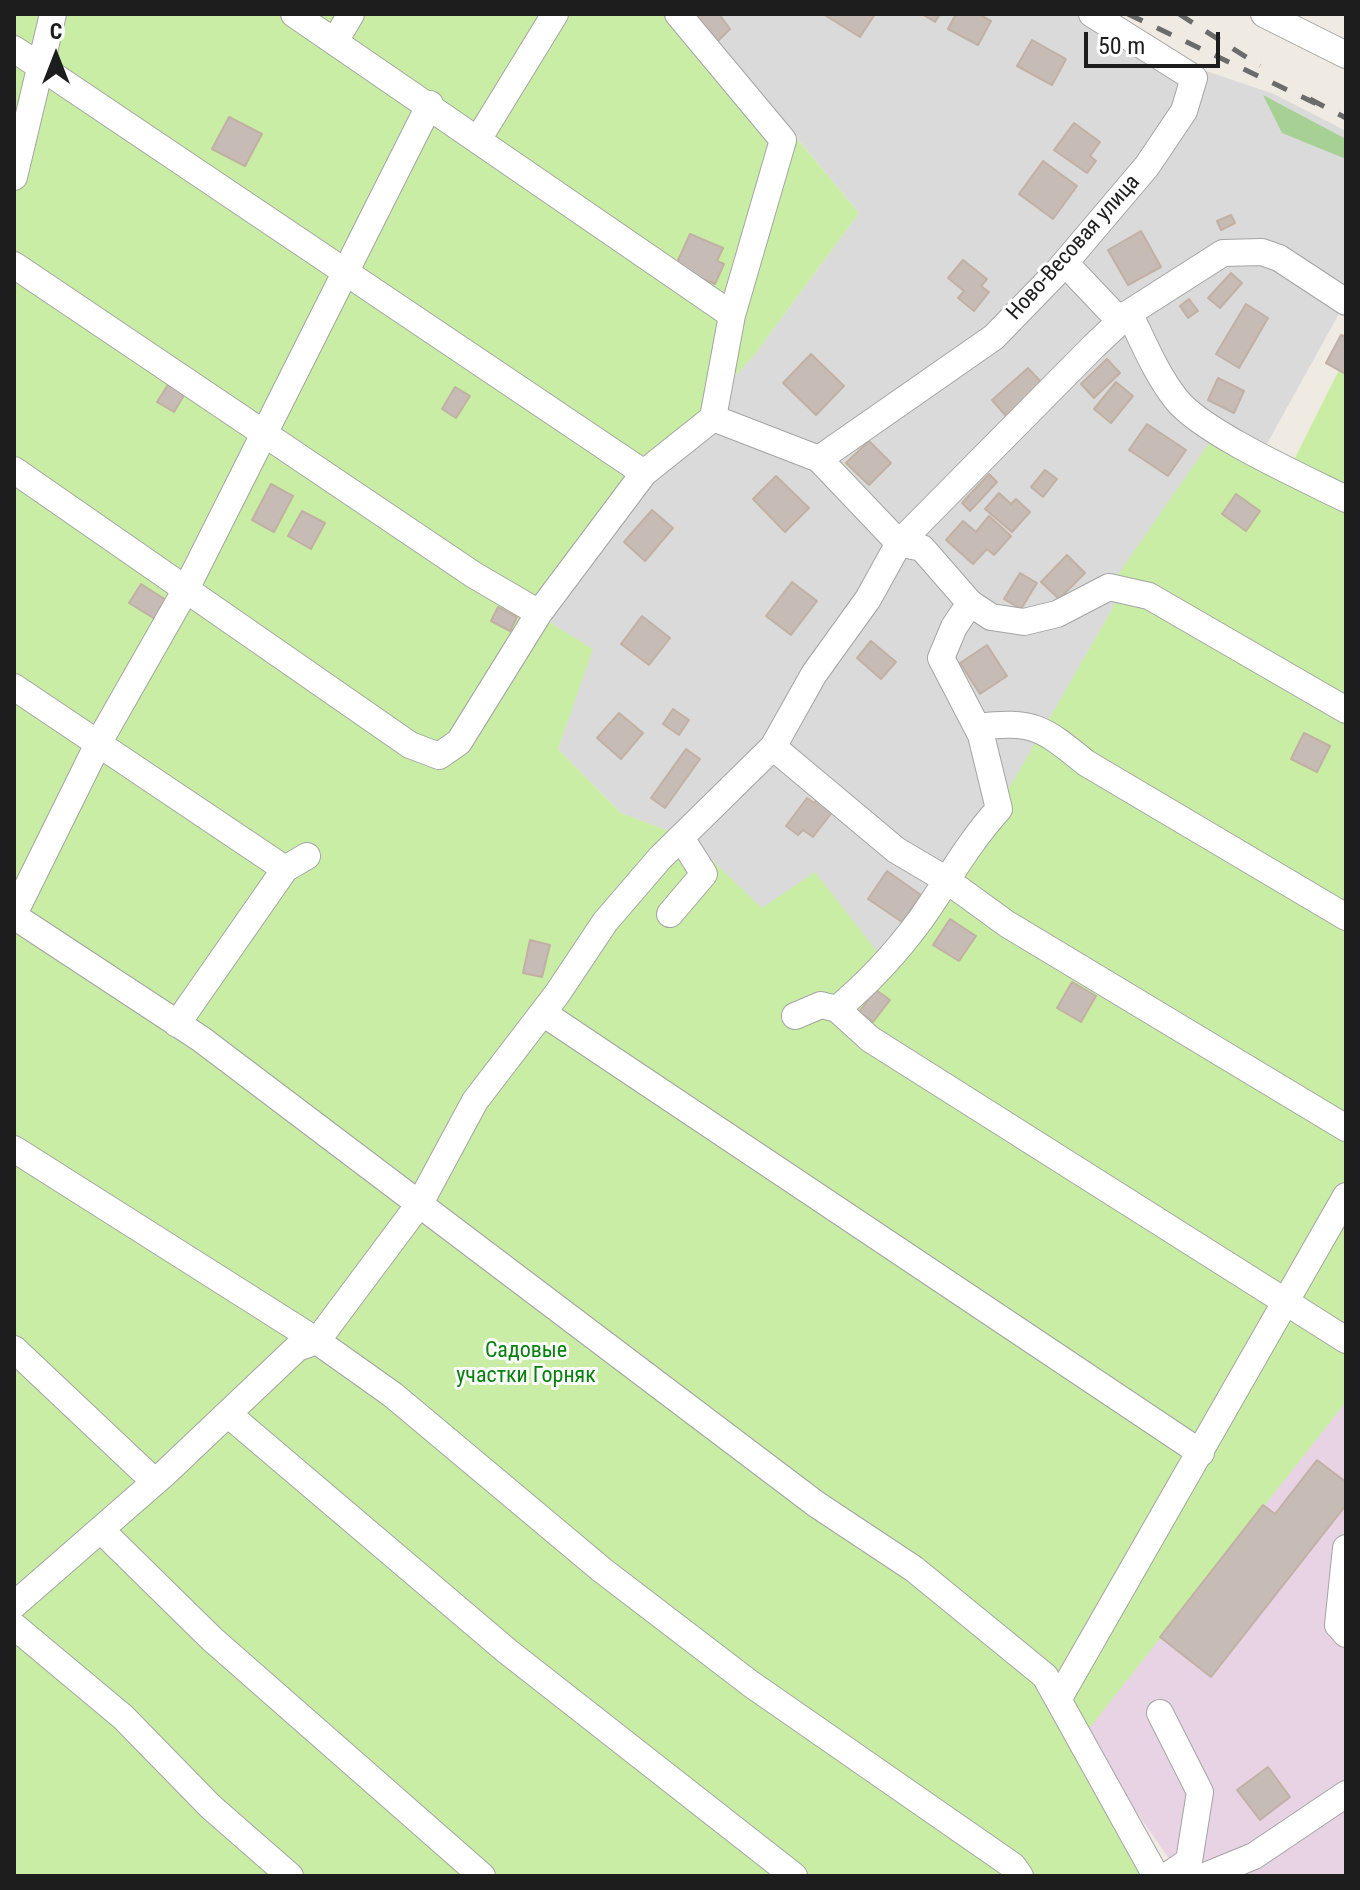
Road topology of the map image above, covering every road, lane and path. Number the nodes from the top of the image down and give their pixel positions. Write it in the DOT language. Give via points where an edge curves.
graph roads {
  1 [pos="53,14"];
  2 [pos="294,14"];
  3 [pos="351,14"];
  4 [pos="555,14"];
  5 [pos="678,14"];
  6 [pos="1092,14"];
  7 [pos="1264,14"];
  8 [pos="335,41"];
  9 [pos="14,49"];
  10 [pos="1346,55"];
  11 [pos="39,65"];
  12 [pos="430,104"];
  13 [pos="479,138"];
  14 [pos="14,177"];
  15 [pos="1065,263"];
  16 [pos="14,265"];
  17 [pos="344,270"];
  18 [pos="1346,302"];
  19 [pos="732,315"];
  20 [pos="1124,317"];
  21 [pos="713,418"];
  22 [pos="265,432"];
  23 [pos="819,459"];
  24 [pos="14,470"];
  25 [pos="644,473"];
  26 [pos="1346,499"];
  27 [pos="899,543"];
  28 [pos="185,591"];
  29 [pos="970,603"];
  30 [pos="539,613"];
  31 [pos="14,687"];
  32 [pos="1346,710"];
  33 [pos="977,727"];
  34 [pos="99,742"];
  35 [pos="773,747"];
  36 [pos="681,838"];
  37 [pos="945,879"];
  38 [pos="670,914"];
  39 [pos="14,915"];
  40 [pos="1346,917"];
  41 [pos="837,1009"];
  42 [pos="543,1013"];
  43 [pos="795,1016"];
  44 [pos="177,1024"];
  45 [pos="1346,1128"];
  46 [pos="14,1149"];
  47 [pos="1346,1196"];
  48 [pos="420,1203"];
  49 [pos="1286,1303"];
  50 [pos="1346,1340"];
  51 [pos="317,1341"];
  52 [pos="14,1349"];
  53 [pos="228,1414"];
  54 [pos="1201,1453"];
  55 [pos="155,1482"];
  56 [pos="101,1530"];
  57 [pos="1346,1548"];
  58 [pos="14,1605"];
  59 [pos="14,1626"];
  60 [pos="1346,1634"];
  61 [pos="1059,1698"];
  62 [pos="1160,1713"];
  63 [pos="1346,1794"];
  64 [pos="290,1876"];
  65 [pos="482,1876"];
  66 [pos="794,1876"];
  67 [pos="1020,1876"];
  68 [pos="1156,1876"];
  69 [pos="1167,1876"];
  70 [pos="1205,1876"];
  1 -- 11 [label="street"];
  2 -- 8 [label="street"];
  3 -- 8 [label="street"];
  4 -- 13 [label="street"];
  5 -- 19 [label="street" via="783,140"];
  6 -- 15 [label="street, Ново-Весовая улица" via="1194,78 1184,111 1147,166"];
  7 -- 10 [label="street"];
  8 -- 12 [label="street"];
  9 -- 11 [label="street"];
  11 -- 14 [label="street"];
  11 -- 17 [label="street"];
  12 -- 13 [label="street"];
  12 -- 17 [label="street"];
  13 -- 19 [label="street"];
  15 -- 20 [label="street"];
  15 -- 23 [label="street, Ново-Весовая улица" via="994,337"];
  16 -- 22 [label="street"];
  17 -- 22 [label="street"];
  17 -- 25 [label="street"];
  18 -- 20 [label="street" via="1279,258 1262,252 1223,253"];
  19 -- 21 [label="street"];
  20 -- 26 [label="street" via="1177,401 1245,446"];
  20 -- 27 [label="street"];
  21 -- 23 [label="street"];
  21 -- 25 [label="street"];
  22 -- 28 [label="street"];
  22 -- 30 [label="street" via="474,575"];
  23 -- 27 [label="street"];
  24 -- 28 [label="street"];
  25 -- 30 [label="street"];
  27 -- 29 [label="street" via="922,548"];
  27 -- 35 [label="street"];
  28 -- 30 [label="street" via="410,745 439,756 459,742"];
  28 -- 34 [label="street"];
  29 -- 32 [label="street" via="991,617 1024,622 1057,614 1109,587 1149,596"];
  29 -- 33 [label="street" via="941,658"];
  31 -- 34 [label="street"];
  33 -- 37 [label="street" via="999,809"];
  33 -- 40 [label="street" via="1014,723 1047,731 1086,763"];
  34 -- 39 [label="street"];
  34 -- 44 [label="street" via="296,863"];
  35 -- 36 [label="street"];
  35 -- 37 [label="street" via="896,850"];
  36 -- 38 [label="street" via="704,874"];
  36 -- 42 [label="street" via="605,922"];
  37 -- 41 [label="street" via="921,919 864,987"];
  37 -- 45 [label="street" via="1020,932"];
  39 -- 44 [label="street"];
  41 -- 43 [label="street" via="821,1005"];
  41 -- 49 [label="street" via="870,1039"];
  42 -- 48 [label="street" via="475,1101"];
  42 -- 54 [label="street"];
  44 -- 48 [label="street"];
  46 -- 51 [label="street"];
  47 -- 49 [label="street"];
  48 -- 51 [label="street"];
  48 -- 61 [label="street" via="816,1504 914,1569 1045,1676"];
  49 -- 50 [label="street"];
  49 -- 54 [label="street"];
  51 -- 53 [label="street" via="297,1348"];
  51 -- 67 [label="street" via="457,1445 602,1570 701,1646 1013,1866"];
  52 -- 55 [label="street"];
  53 -- 55 [label="street"];
  53 -- 66 [label="street" via="507,1651"];
  54 -- 61 [label="street"];
  55 -- 56 [label="street"];
  56 -- 58 [label="street"];
  56 -- 65 [label="street" via="212,1639"];
  57 -- 60 [label="street" via="1338,1625"];
  59 -- 64 [label="street" via="123,1717 211,1807"];
  61 -- 68 [label="street"];
  62 -- 69 [label="street" via="1200,1792 1189,1861"];
  63 -- 70 [label="street" via="1254,1856"];
}
